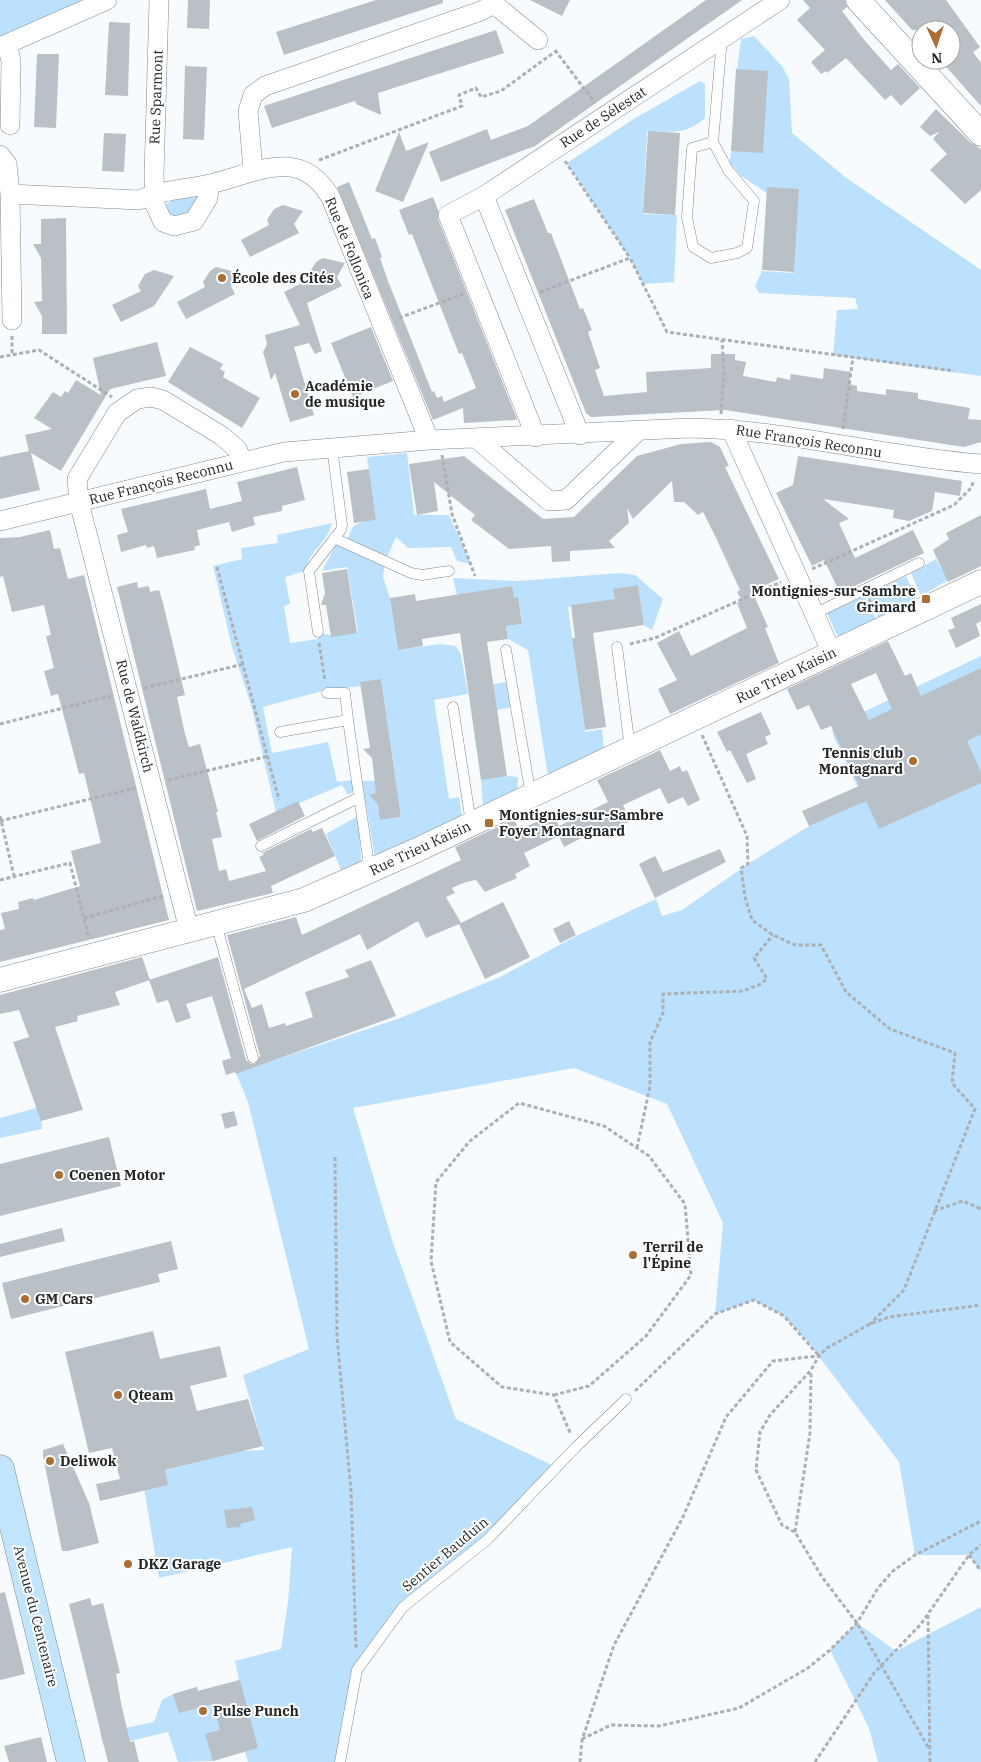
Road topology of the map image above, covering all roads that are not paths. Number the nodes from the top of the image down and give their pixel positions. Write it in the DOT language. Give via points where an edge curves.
graph roads {
  1 [pos="107,0"];
  2 [pos="159,0"];
  3 [pos="780,0"];
  4 [pos="858,0"];
  5 [pos="492,2"];
  6 [pos="722,38"];
  7 [pos="538,40"];
  8 [pos="2,46"];
  9 [pos="10,125"];
  10 [pos="981,134"];
  11 [pos="713,142"];
  12 [pos="0,155"];
  13 [pos="253,170"];
  14 [pos="209,184"];
  15 [pos="10,194"];
  16 [pos="155,194"];
  17 [pos="484,196"];
  18 [pos="12,320"];
  19 [pos="725,429"];
  20 [pos="637,432"];
  21 [pos="580,434"];
  22 [pos="536,437"];
  23 [pos="477,439"];
  24 [pos="434,440"];
  25 [pos="332,447"];
  26 [pos="243,462"];
  27 [pos="979,469"];
  28 [pos="79,502"];
  29 [pos="0,521"];
  30 [pos="334,538"];
  31 [pos="919,563"];
  32 [pos="449,572"];
  33 [pos="981,582"];
  34 [pos="814,614"];
  35 [pos="317,630"];
  36 [pos="617,647"];
  37 [pos="506,650"];
  38 [pos="832,653"];
  39 [pos="327,693"];
  40 [pos="454,707"];
  41 [pos="348,720"];
  42 [pos="280,732"];
  43 [pos="630,748"];
  44 [pos="531,796"];
  45 [pos="358,798"];
  46 [pos="472,824"];
  47 [pos="261,846"];
  48 [pos="370,872"];
  49 [pos="216,923"];
  50 [pos="189,930"];
  51 [pos="0,980"];
  52 [pos="253,1058"];
  53 [pos="626,1399"];
  54 [pos="0,1469"];
  55 [pos="71,1762"];
  56 [pos="340,1762"];
  1 -- 8 [label="street"];
  2 -- 16 [label="street, Rue Sparmont"];
  3 -- 6 [label="street, Rue de Sélestat"];
  4 -- 10 [label="street"];
  5 -- 7 [label="street"];
  5 -- 13 [label="street" via="481,11 264,86 252,95 248,111"];
  6 -- 11 [label="lane"];
  6 -- 17 [label="street, Rue de Sélestat"];
  8 -- 9 [label="street" via="11,61"];
  11 -- 11 [label="lane" via="728,170 754,201 747,248 711,258 693,247 687,217 692,148"];
  12 -- 15 [label="street" via="7,164"];
  13 -- 14 [label="street"];
  13 -- 24 [label="street, Rue de Follonica" via="287,167 302,171 316,178 331,198 382,325"];
  14 -- 16 [label="street"];
  14 -- 16 [label="street" via="208,198 199,215 194,221 174,226 163,222 155,205"];
  15 -- 16 [label="street" via="139,200"];
  15 -- 18 [label="street"];
  17 -- 21 [label="street"];
  17 -- 22 [label="street, Rue de Sélestat" via="448,215"];
  19 -- 20 [label="street, Rue François Reconnu"];
  19 -- 27 [label="street, Rue François Reconnu"];
  19 -- 34 [label="street"];
  20 -- 21 [label="street, Rue François Reconnu"];
  20 -- 23 [label="street" via="566,500 549,501"];
  21 -- 22 [label="street, Rue François Reconnu"];
  22 -- 23 [label="street, Rue François Reconnu"];
  23 -- 24 [label="street, Rue François Reconnu"];
  24 -- 25 [label="street, Rue François Reconnu"];
  25 -- 26 [label="street, Rue François Reconnu" via="284,452"];
  25 -- 30 [label="lane" via="342,525"];
  26 -- 28 [label="street, Rue François Reconnu"];
  26 -- 28 [label="street, Rue François Reconnu" via="238,449 222,436 163,400 144,398 125,405 117,413 77,480"];
  28 -- 29 [label="street, Rue François Reconnu"];
  28 -- 50 [label="street, Rue de Waldkirch"];
  30 -- 32 [label="lane" via="411,574"];
  30 -- 35 [label="lane" via="308,571"];
  31 -- 34 [label="lane"];
  33 -- 38 [label="street, Rue Trieu Kaisin"];
  34 -- 38 [label="street"];
  36 -- 43 [label="lane"];
  37 -- 44 [label="lane"];
  38 -- 43 [label="street, Rue Trieu Kaisin"];
  39 -- 41 [label="lane" via="345,693"];
  40 -- 46 [label="lane"];
  41 -- 42 [label="lane"];
  41 -- 45 [label="lane"];
  43 -- 44 [label="street, Rue Trieu Kaisin"];
  44 -- 46 [label="street, Rue Trieu Kaisin"];
  45 -- 47 [label="lane"];
  45 -- 48 [label="lane"];
  46 -- 48 [label="street, Rue Trieu Kaisin"];
  48 -- 49 [label="street, Rue Trieu Kaisin" via="304,900"];
  49 -- 50 [label="street, Rue Trieu Kaisin"];
  49 -- 52 [label="lane"];
  50 -- 51 [label="street, Rue Trieu Kaisin"];
  53 -- 56 [label="lane, Sentier Bauduin" via="487,1540 403,1607 357,1670"];
  54 -- 55 [label="main road, Avenue du Centenaire"];
}
